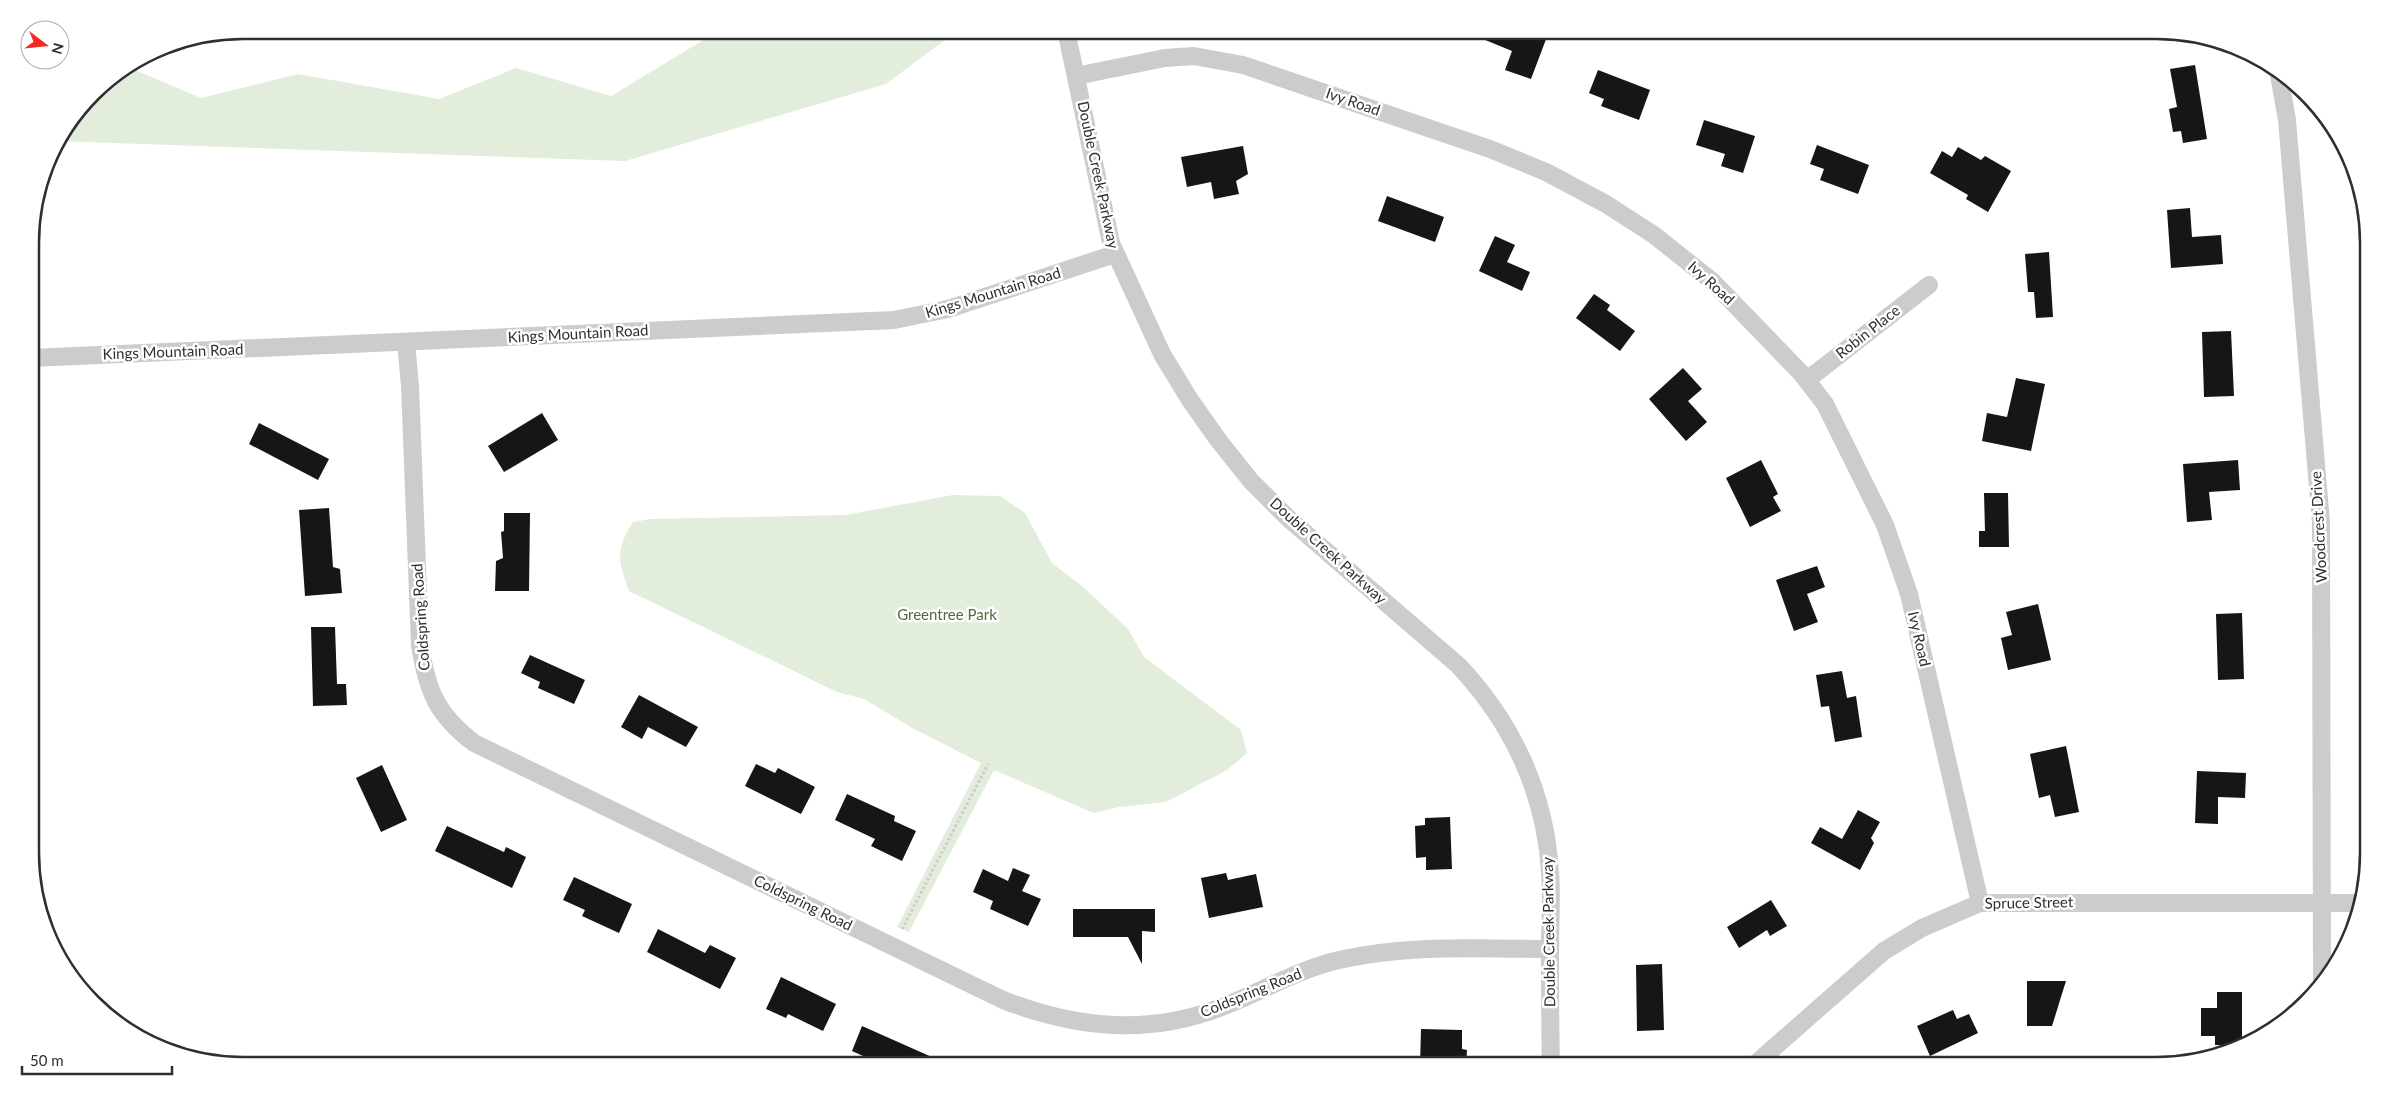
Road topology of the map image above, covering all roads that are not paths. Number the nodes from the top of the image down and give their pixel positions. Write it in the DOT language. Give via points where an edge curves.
graph roads {
  1 [pos="1068,39"];
  2 [pos="1076,76"];
  3 [pos="2280,80"];
  4 [pos="1115,254"];
  5 [pos="1929,284"];
  6 [pos="406,342"];
  7 [pos="39,358"];
  8 [pos="1807,380"];
  9 [pos="1980,903"];
  10 [pos="2322,903"];
  11 [pos="2354,903"];
  12 [pos="1550,949"];
  13 [pos="2322,972"];
  14 [pos="1551,1057"];
  15 [pos="1763,1057"];
  1 -- 2 [label="street, Double Creek Parkway"];
  2 -- 4 [label="street, Double Creek Parkway"];
  2 -- 8 [label="street, Ivy Road" via="1155,59 1212,58 1243,65 1490,149 1606,204 1661,240 1712,281"];
  3 -- 10 [label="street, Woodcrest Drive" via="2287,120 2321,523"];
  4 -- 6 [label="street, Kings Mountain Road" via="948,309 894,320"];
  4 -- 12 [label="street, Double Creek Parkway" via="1162,354 1219,442 1251,481 1289,519 1459,666 1502,718 1528,768 1544,824 1550,872"];
  5 -- 8 [label="street, Robin Place"];
  6 -- 7 [label="street, Kings Mountain Road"];
  6 -- 12 [label="street, Coldspring Road" via="424,673 440,709 457,730 474,743 1003,1000 1036,1013 1075,1022 1127,1026 1163,1023 1198,1015 1307,970 1366,954 1418,949"];
  8 -- 9 [label="street, Ivy Road" via="1825,404 1885,525 1908,594"];
  9 -- 10 [label="street, Spruce Street"];
  9 -- 15 [label="street, Spruce Street" via="1922,928 1884,951"];
  10 -- 11 [label="street, Spruce Street"];
  10 -- 13 [label="street, Woodcrest Drive"];
  12 -- 14 [label="street, Double Creek Parkway"];
}
